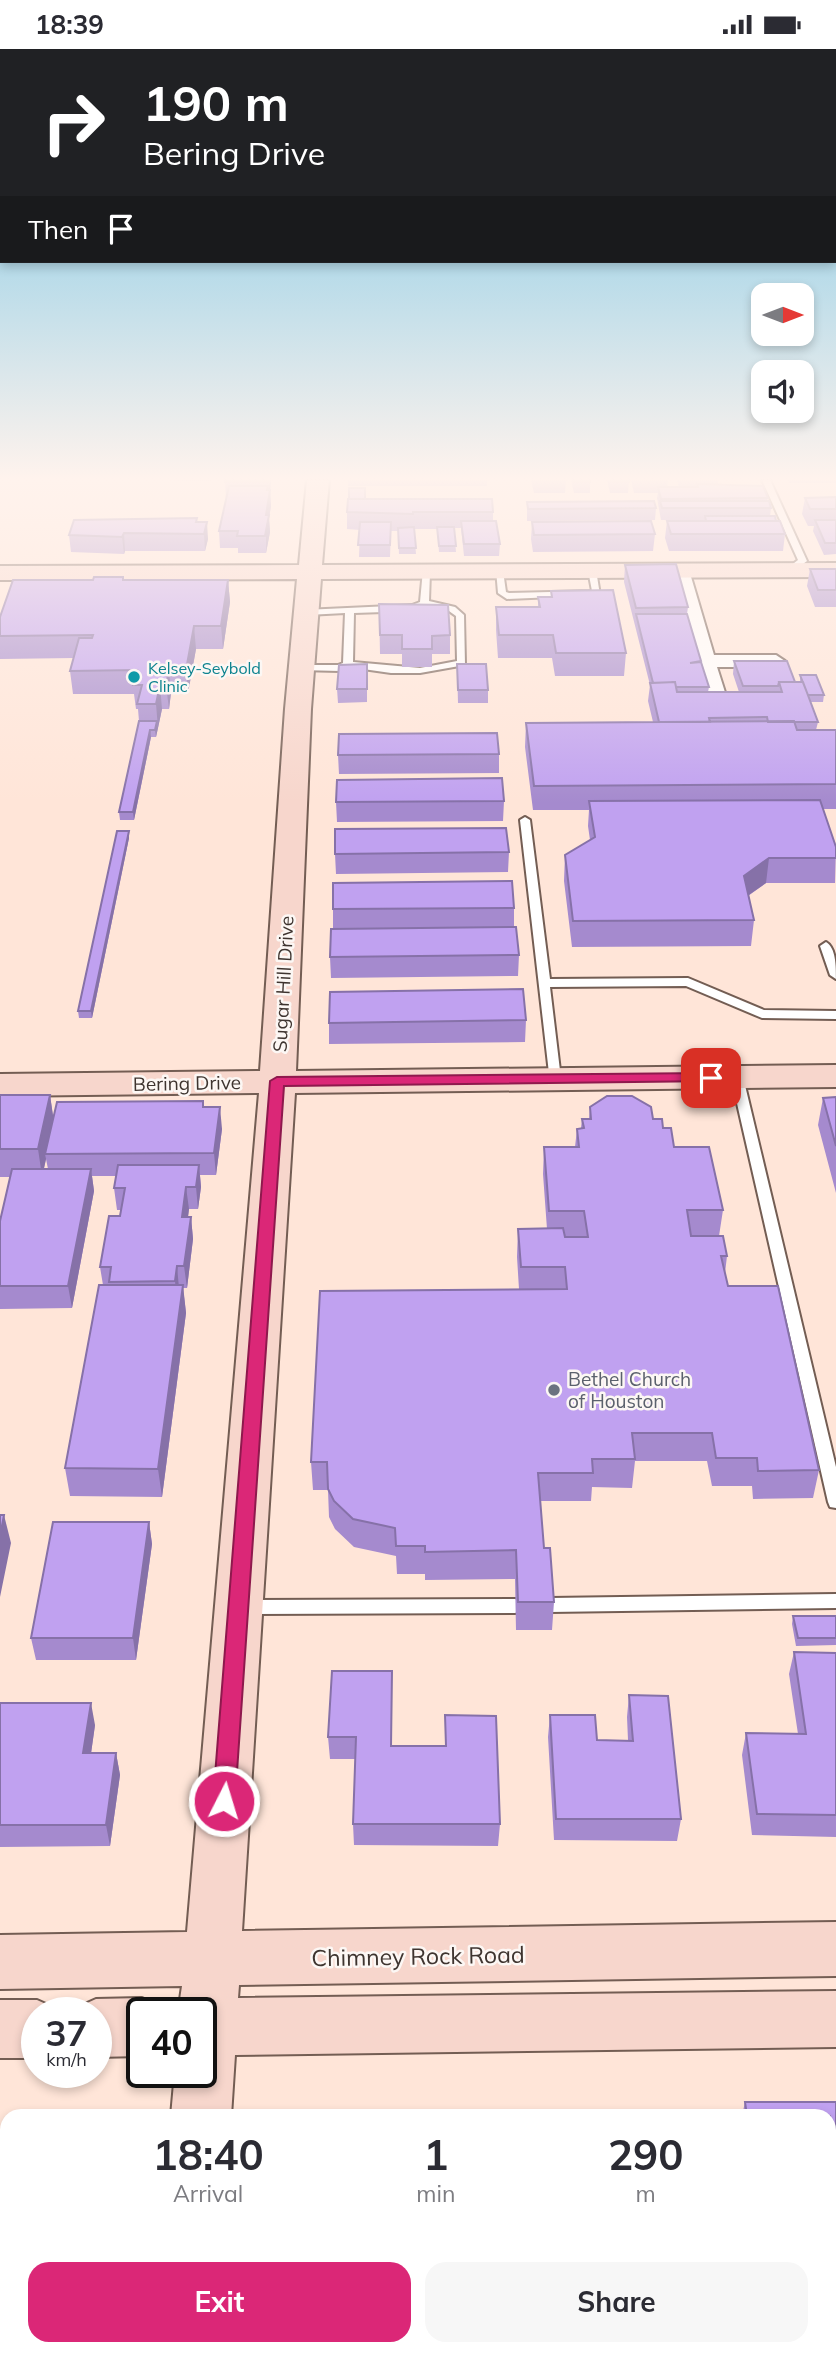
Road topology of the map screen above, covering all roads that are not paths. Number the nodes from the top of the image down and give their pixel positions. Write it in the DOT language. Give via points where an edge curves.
graph roads {
  1 [pos="309,588"];
  2 [pos="425,588"];
  3 [pos="685,588"];
  4 [pos="424,603"];
  5 [pos="350,611"];
  6 [pos="307,612"];
  7 [pos="706,661"];
  8 [pos="776,661"];
  9 [pos="348,664"];
  10 [pos="302,668"];
  11 [pos="720,708"];
  12 [pos="525,820"];
  13 [pos="826,946"];
  14 [pos="836,975"];
  15 [pos="544,983"];
  16 [pos="836,1015"];
  17 [pos="836,1076"];
  18 [pos="737,1077"];
  19 [pos="555,1079"];
  20 [pos="277,1081"];
  21 [pos="0,1085"];
  22 [pos="836,1502"];
  23 [pos="836,1601"];
  24 [pos="550,1605"];
  25 [pos="515,1606"];
  26 [pos="239,1607"];
  27 [pos="836,1949"];
  28 [pos="211,1960"];
  29 [pos="0,1962"];
  30 [pos="207,1997"];
  31 [pos="836,2019"];
  32 [pos="217,2027"];
  33 [pos="0,2029"];
  34 [pos="21,2029"];
  35 [pos="202,2088"];
  36 [pos="201,2109"];
  1 -- 6 [label="street, Sugar Hill Drive"];
  2 -- 4 [label="lane"];
  3 -- 7 [label="street"];
  4 -- 5 [label="lane" via="398,610"];
  4 -- 9 [label="lane" via="460,615 462,663 447,669 407,671"];
  5 -- 6 [label="lane"];
  5 -- 9 [label="lane"];
  6 -- 10 [label="street, Sugar Hill Drive"];
  7 -- 8 [label="street"];
  7 -- 11 [label="street"];
  9 -- 10 [label="lane"];
  10 -- 20 [label="street, Sugar Hill Drive"];
  12 -- 15 [label="lane"];
  13 -- 14 [label="lane"];
  15 -- 16 [label="lane" via="688,982 762,1014"];
  15 -- 19 [label="lane"];
  17 -- 18 [label="street, Bering Drive"];
  18 -- 19 [label="street, Bering Drive"];
  18 -- 22 [label="lane"];
  19 -- 20 [label="street, Bering Drive"];
  20 -- 21 [label="street, Bering Drive"];
  20 -- 26 [label="street, Sugar Hill Drive"];
  23 -- 24 [label="lane"];
  25 -- 26 [label="lane"];
  26 -- 28 [label="street, Sugar Hill Drive"];
  27 -- 28 [label="street, Chimney Rock Road"];
  28 -- 29 [label="street, Chimney Rock Road"];
  28 -- 30 [label="street, Sugar Hill Drive"];
  31 -- 32 [label="street"];
  33 -- 34 [label="street"];
  35 -- 36 [label="street, Sugar Hill Drive"];
}
